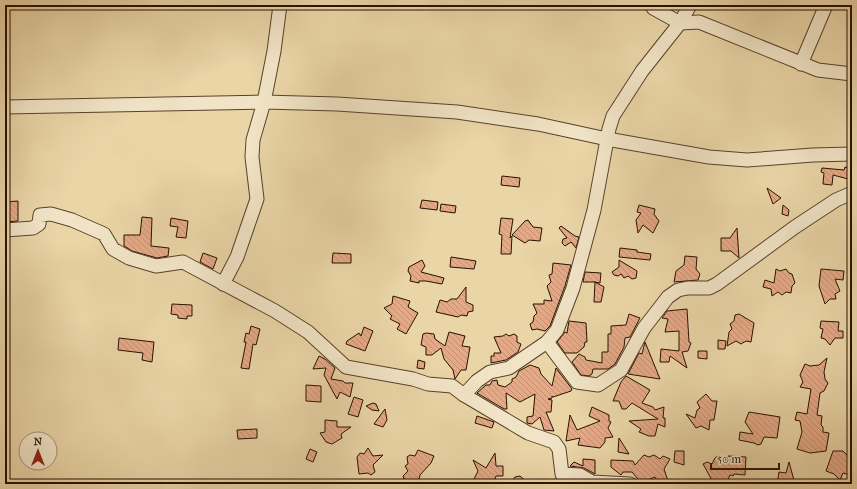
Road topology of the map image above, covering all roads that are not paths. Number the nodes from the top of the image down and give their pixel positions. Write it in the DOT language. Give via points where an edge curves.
graph roads {
  1 [pos="280,5"];
  2 [pos="652,5"];
  3 [pos="690,5"];
  4 [pos="826,5"];
  5 [pos="680,23"];
  6 [pos="801,64"];
  7 [pos="852,74"];
  8 [pos="264,102"];
  9 [pos="5,107"];
  10 [pos="607,139"];
  11 [pos="852,154"];
  12 [pos="852,193"];
  13 [pos="5,230"];
  14 [pos="223,284"];
  15 [pos="548,342"];
  16 [pos="464,395"];
  17 [pos="630,484"];
  1 -- 8 [label="street"];
  2 -- 5 [label="street"];
  3 -- 5 [label="street"];
  4 -- 6 [label="street"];
  5 -- 6 [label="street" via="699,22"];
  5 -- 10 [label="street" via="620,104 613,116"];
  6 -- 7 [label="street" via="818,70"];
  8 -- 9 [label="street"];
  8 -- 10 [label="street" via="457,112 538,124"];
  8 -- 14 [label="street" via="253,140 252,157 257,199 237,257"];
  10 -- 11 [label="street" via="709,157 747,160 813,154"];
  10 -- 15 [label="street" via="594,210 573,288 564,315"];
  12 -- 15 [label="street" via="836,200 795,227 717,284 709,288 678,290 668,297 644,328 622,370 598,385 577,382"];
  13 -- 14 [label="street" via="33,228 39,224 40,215 51,214 104,234 113,249 129,258 156,266 183,262"];
  14 -- 16 [label="street" via="275,311 308,332 346,367 428,384 452,386"];
  15 -- 16 [label="street" via="509,368 490,372"];
  16 -- 17 [label="street" via="528,433 554,442 558,449 562,474 580,475 592,482"];
}
